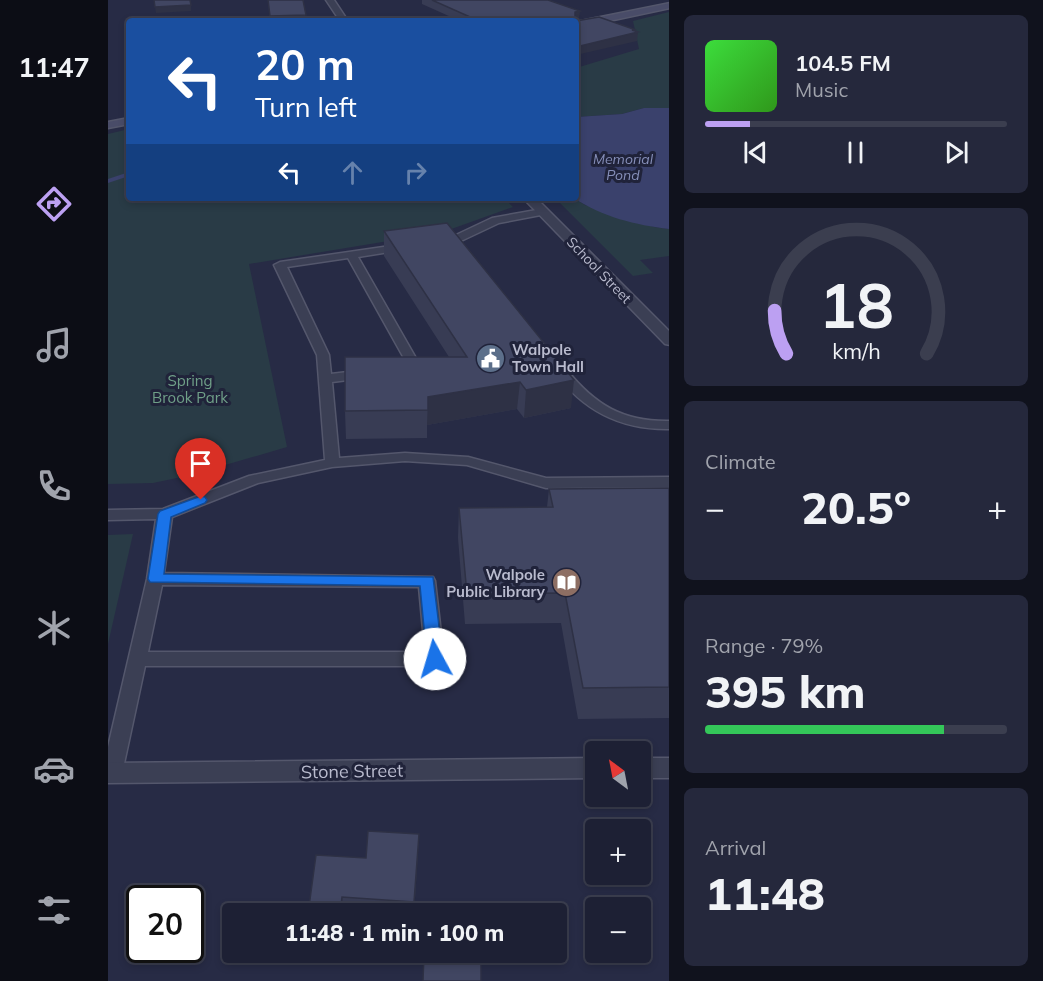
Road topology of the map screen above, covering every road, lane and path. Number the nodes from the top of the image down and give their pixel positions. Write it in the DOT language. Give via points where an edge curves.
graph roads {
  1 [pos="330,0"];
  2 [pos="669,5"];
  3 [pos="342,18"];
  4 [pos="579,24"];
  5 [pos="126,122"];
  6 [pos="108,125"];
  7 [pos="532,201"];
  8 [pos="542,212"];
  9 [pos="351,254"];
  10 [pos="669,342"];
  11 [pos="554,364"];
  12 [pos="325,379"];
  13 [pos="669,425"];
  14 [pos="332,463"];
  15 [pos="669,482"];
  16 [pos="165,514"];
  17 [pos="108,515"];
  18 [pos="155,579"];
  19 [pos="138,659"];
  20 [pos="585,768"];
  21 [pos="651,768"];
  22 [pos="669,768"];
  23 [pos="110,773"];
  1 -- 3 [label="street"];
  2 -- 4 [label="main road"];
  5 -- 6 [label="main road"];
  7 -- 8 [label="street, School Street"];
  8 -- 9 [label="lane" via="496,220 462,243 421,244"];
  8 -- 10 [label="street, School Street"];
  9 -- 12 [label="lane" via="280,265 323,356"];
  9 -- 12 [label="lane" via="411,360 404,369"];
  11 -- 13 [label="lane" via="574,390 597,406 637,424"];
  12 -- 14 [label="lane"];
  14 -- 15 [label="lane" via="405,457 468,461 546,483"];
  14 -- 16 [label="lane" via="254,479"];
  16 -- 17 [label="lane"];
  16 -- 18 [label="lane"];
  18 -- 19 [label="lane"];
  18 -- 19 [label="lane" via="427,580 435,659"];
  19 -- 23 [label="lane"];
  20 -- 23 [label="street, Stone Street"];
  21 -- 22 [label="street"];
}
